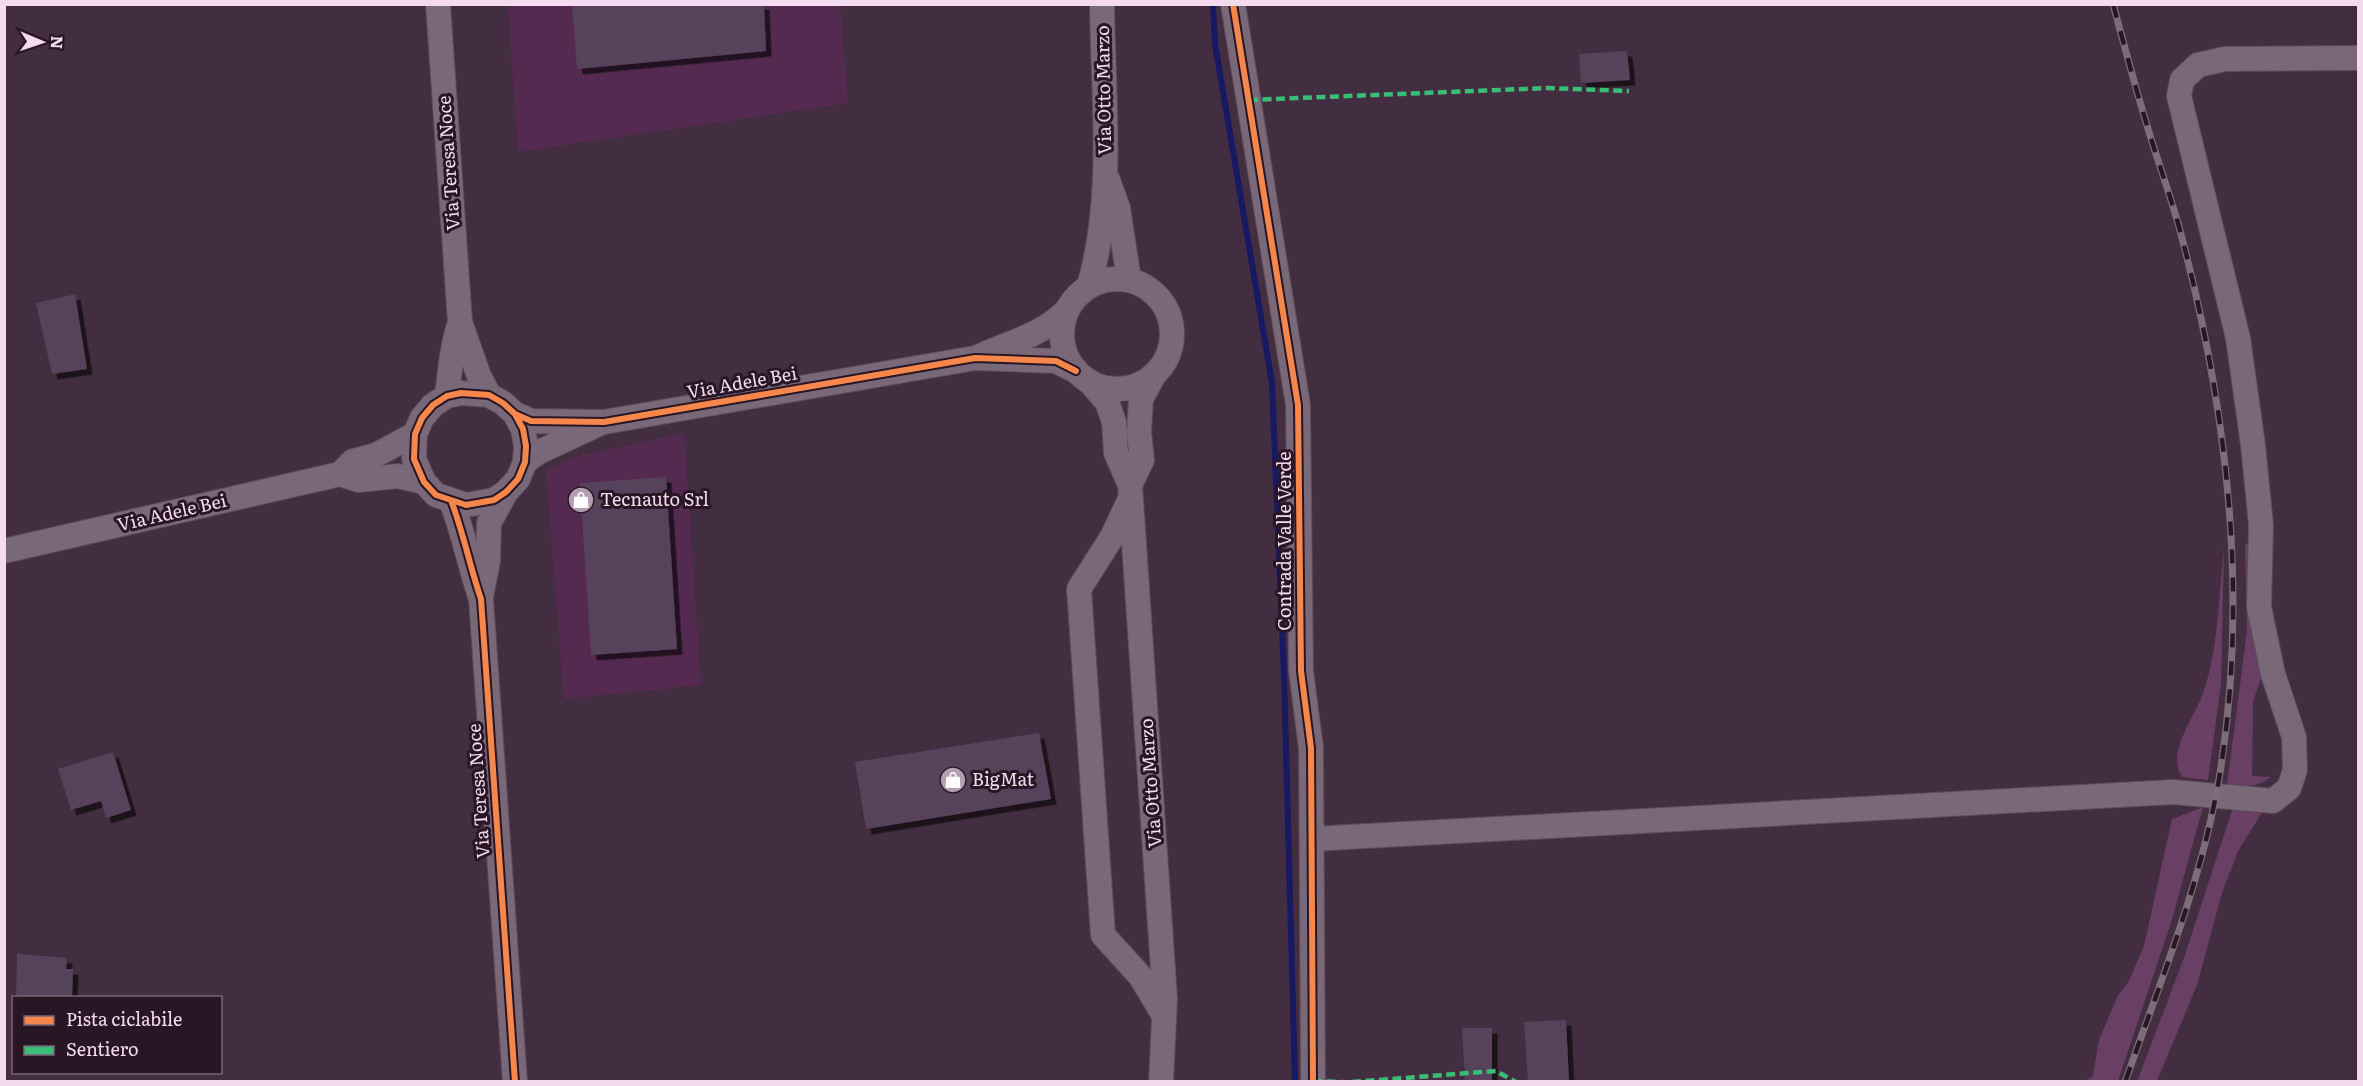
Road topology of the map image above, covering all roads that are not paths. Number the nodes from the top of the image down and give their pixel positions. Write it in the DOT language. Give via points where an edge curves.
graph roads {
  1 [pos="438,4"];
  2 [pos="1102,4"];
  3 [pos="1233,4"];
  4 [pos="2358,58"];
  5 [pos="1106,176"];
  6 [pos="1129,280"];
  7 [pos="1089,286"];
  8 [pos="1067,310"];
  9 [pos="460,322"];
  10 [pos="975,358"];
  11 [pos="1154,375"];
  12 [pos="1083,377"];
  13 [pos="489,395"];
  14 [pos="447,396"];
  15 [pos="515,414"];
  16 [pos="603,422"];
  17 [pos="415,434"];
  18 [pos="525,462"];
  19 [pos="340,474"];
  20 [pos="424,482"];
  21 [pos="1130,491"];
  22 [pos="506,492"];
  23 [pos="452,502"];
  24 [pos="4,551"];
  25 [pos="481,599"];
  26 [pos="1312,839"];
  27 [pos="1165,1018"];
  28 [pos="515,1082"];
  29 [pos="1161,1082"];
  30 [pos="1314,1082"];
  1 -- 9 [label="street, Via Teresa Noce"];
  2 -- 5 [label="street, Via Otto Marzo"];
  3 -- 26 [label="street, Contrada Valle Verde" via="1298,405 1301,671 1311,748"];
  4 -- 26 [label="street" via="2225,59 2198,65 2181,80 2179,96 2238,338 2261,525 2259,607 2273,674 2294,737 2295,770 2289,788 2280,798 2259,802 2173,792"];
  5 -- 6 [label="street, Via Otto Marzo" via="1118,208"];
  5 -- 7 [label="street, Via Otto Marzo" via="1099,250"];
  6 -- 7 [label="street" via="1110,279"];
  6 -- 11 [label="street" via="1147,287 1168,312 1171,345"];
  7 -- 8 [label="street"];
  8 -- 10 [label="street" via="1055,323 1036,333"];
  8 -- 12 [label="street" via="1062,340 1067,358"];
  9 -- 13 [label="street, Via Teresa Noce"];
  9 -- 14 [label="street, Via Teresa Noce" via="451,348"];
  10 -- 12 [label="street" via="1056,361"];
  10 -- 16 [label="street, Via Adele Bei"];
  11 -- 12 [label="street" via="1124,389 1108,389"];
  11 -- 21 [label="street, Via Otto Marzo" via="1141,399 1142,460"];
  12 -- 21 [label="street, Via Otto Marzo" via="1107,402 1114,422 1116,453"];
  13 -- 14 [label="street" via="468,392"];
  13 -- 15 [label="street"];
  14 -- 17 [label="street" via="422,418"];
  15 -- 16 [label="street, Via Adele Bei" via="531,421"];
  15 -- 18 [label="street" via="523,429"];
  16 -- 18 [label="street, Via Adele Bei"];
  17 -- 19 [label="street, Via Adele Bei" via="376,455 353,461"];
  17 -- 20 [label="street" via="414,459"];
  18 -- 22 [label="street" via="518,479"];
  19 -- 20 [label="street, Via Adele Bei" via="359,480 398,477"];
  19 -- 24 [label="street, Via Adele Bei"];
  20 -- 23 [label="street" via="436,495"];
  21 -- 27 [label="street, Via Otto Marzo"];
  21 -- 27 [label="street" via="1112,537 1079,589 1079,601 1103,934 1141,977"];
  22 -- 23 [label="street" via="480,504"];
  22 -- 25 [label="street, Via Teresa Noce" via="489,523"];
  23 -- 25 [label="street, Via Teresa Noce"];
  25 -- 28 [label="street, Via Teresa Noce"];
  26 -- 30 [label="street, Contrada Valle Verde"];
  27 -- 29 [label="street, Via Otto Marzo"];
}
